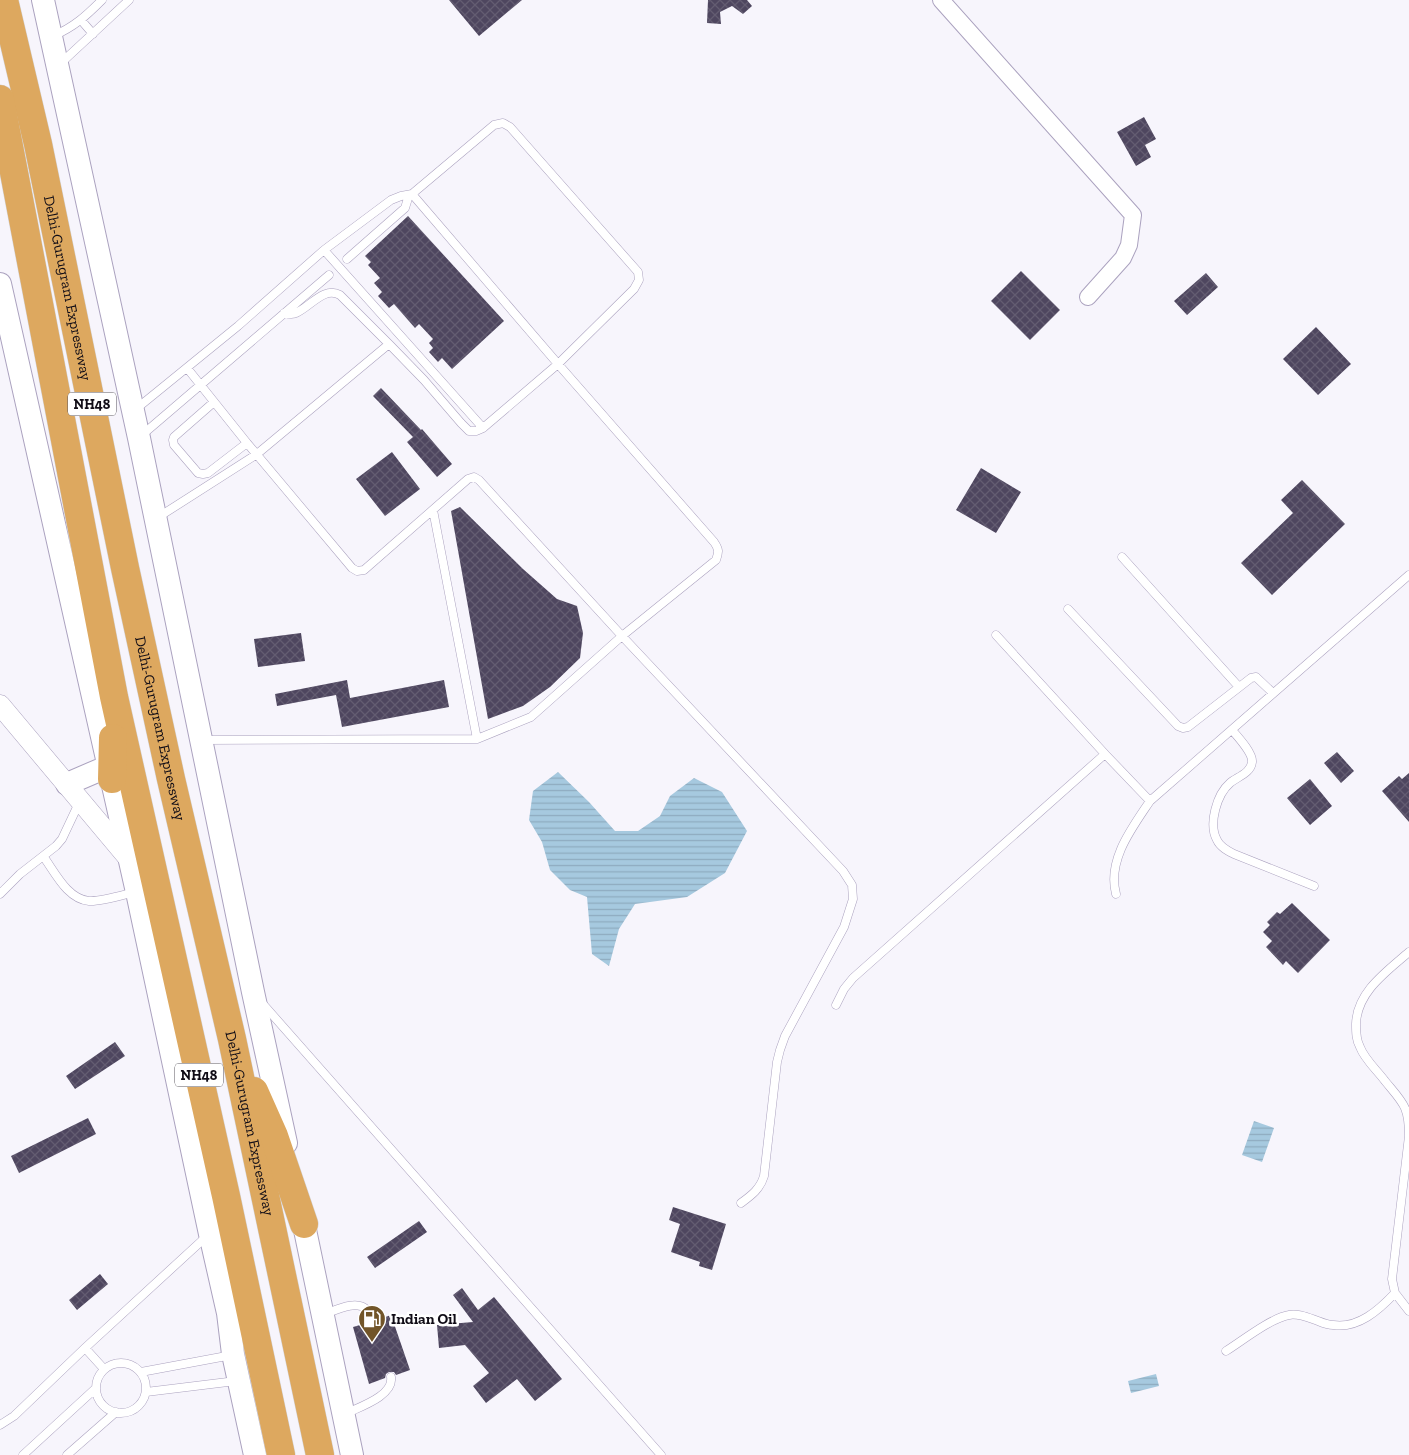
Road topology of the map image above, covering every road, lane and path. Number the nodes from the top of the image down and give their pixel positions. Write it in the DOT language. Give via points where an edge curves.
graph roads {
  1 [pos="4,0"];
  2 [pos="43,0"];
  3 [pos="102,0"];
  4 [pos="129,0"];
  5 [pos="941,0"];
  6 [pos="81,20"];
  7 [pos="93,34"];
  8 [pos="52,37"];
  9 [pos="57,66"];
  10 [pos="0,99"];
  11 [pos="410,194"];
  12 [pos="324,250"];
  13 [pos="347,259"];
  14 [pos="329,275"];
  15 [pos="0,284"];
  16 [pos="1088,297"];
  17 [pos="284,313"];
  18 [pos="389,344"];
  19 [pos="558,364"];
  20 [pos="187,368"];
  21 [pos="200,384"];
  22 [pos="214,402"];
  23 [pos="133,412"];
  24 [pos="483,428"];
  25 [pos="139,438"];
  26 [pos="247,443"];
  27 [pos="257,454"];
  28 [pos="433,510"];
  29 [pos="155,519"];
  30 [pos="1122,557"];
  31 [pos="1409,575"];
  32 [pos="1068,610"];
  33 [pos="996,635"];
  34 [pos="622,636"];
  35 [pos="1240,687"];
  36 [pos="1273,693"];
  37 [pos="114,697"];
  38 [pos="0,706"];
  39 [pos="1232,730"];
  40 [pos="477,739"];
  41 [pos="201,740"];
  42 [pos="1105,754"];
  43 [pos="110,773"];
  44 [pos="74,792"];
  45 [pos="1150,801"];
  46 [pos="43,856"];
  47 [pos="130,860"];
  48 [pos="1314,886"];
  49 [pos="137,892"];
  50 [pos="0,894"];
  51 [pos="1116,894"];
  52 [pos="1409,952"];
  53 [pos="252,992"];
  54 [pos="836,1005"];
  55 [pos="232,1039"];
  56 [pos="741,1203"];
  57 [pos="304,1224"];
  58 [pos="210,1234"];
  59 [pos="1395,1294"];
  60 [pos="1409,1311"];
  61 [pos="323,1315"];
  62 [pos="372,1321"];
  63 [pos="85,1348"];
  64 [pos="1226,1351"];
  65 [pos="233,1354"];
  66 [pos="104,1369"];
  67 [pos="141,1372"];
  68 [pos="391,1377"];
  69 [pos="238,1380"];
  70 [pos="96,1388"];
  71 [pos="146,1392"];
  72 [pos="116,1412"];
  73 [pos="344,1414"];
  74 [pos="0,1426"];
  75 [pos="23,1455"];
  76 [pos="66,1455"];
  77 [pos="255,1455"];
  78 [pos="281,1455"];
  79 [pos="320,1455"];
  80 [pos="352,1455"];
  81 [pos="661,1455"];
  1 -- 55 [label="highway, Delhi-Gurugram Expressway / NH48" via="38,144 167,760"];
  2 -- 8 [label="main road"];
  3 -- 6 [label="lane"];
  4 -- 7 [label="lane"];
  5 -- 16 [label="street" via="1133,215 1129,245 1123,258"];
  6 -- 7 [label="lane"];
  6 -- 8 [label="lane"];
  7 -- 9 [label="lane"];
  8 -- 9 [label="main road"];
  9 -- 23 [label="main road"];
  10 -- 37 [label="highway, Delhi-Gurugram Expressway / NH48"];
  11 -- 12 [label="lane" via="392,200"];
  11 -- 13 [label="lane" via="405,208"];
  11 -- 19 [label="lane"];
  11 -- 19 [label="lane" via="494,125 503,123 510,127 638,272 640,280 634,289"];
  12 -- 20 [label="lane"];
  12 -- 24 [label="lane"];
  14 -- 17 [label="lane"];
  15 -- 43 [label="main road"];
  17 -- 18 [label="lane" via="296,313 334,292"];
  17 -- 21 [label="lane"];
  18 -- 24 [label="lane" via="469,431"];
  18 -- 27 [label="lane"];
  19 -- 24 [label="lane"];
  19 -- 34 [label="lane" via="719,550 716,560"];
  20 -- 21 [label="lane"];
  20 -- 23 [label="lane"];
  21 -- 22 [label="lane"];
  21 -- 25 [label="lane"];
  22 -- 26 [label="lane"];
  22 -- 26 [label="lane" via="174,437 176,448 198,472 206,474"];
  23 -- 25 [label="main road"];
  25 -- 29 [label="main road"];
  26 -- 27 [label="lane"];
  27 -- 28 [label="lane" via="352,568 358,571 364,570"];
  27 -- 29 [label="lane"];
  28 -- 34 [label="lane" via="468,479 474,477 479,480"];
  28 -- 40 [label="lane"];
  29 -- 41 [label="main road"];
  30 -- 35 [label="lane"];
  31 -- 36 [label="lane"];
  32 -- 35 [label="lane" via="1178,726 1188,727"];
  33 -- 42 [label="lane"];
  34 -- 40 [label="lane" via="531,717"];
  34 -- 56 [label="lane" via="843,871 852,886 853,899 844,927 780,1050 764,1176 757,1191"];
  35 -- 36 [label="lane" via="1256,678"];
  36 -- 39 [label="lane"];
  37 -- 43 [label="highway"];
  37 -- 78 [label="highway, Delhi-Gurugram Expressway / NH48"];
  38 -- 44 [label="street"];
  39 -- 45 [label="lane"];
  39 -- 48 [label="lane" via="1249,752 1252,765 1220,796 1215,810 1217,841 1234,854"];
  40 -- 41 [label="lane"];
  41 -- 53 [label="main road"];
  42 -- 45 [label="lane"];
  42 -- 54 [label="lane" via="853,978"];
  43 -- 44 [label="main road"];
  43 -- 47 [label="main road"];
  44 -- 46 [label="lane" via="62,839"];
  44 -- 47 [label="street"];
  45 -- 51 [label="lane" via="1123,844 1117,860 1113,875"];
  46 -- 49 [label="lane" via="68,891 79,899 91,902"];
  46 -- 50 [label="lane"];
  47 -- 49 [label="main road"];
  49 -- 58 [label="main road"];
  52 -- 59 [label="lane" via="1371,986 1359,1003 1356,1021 1359,1046 1405,1104 1409,1120 1392,1279"];
  53 -- 57 [label="main road"];
  53 -- 81 [label="lane"];
  55 -- 57 [label="highway" via="274,1136"];
  55 -- 79 [label="highway, Delhi-Gurugram Expressway / NH48"];
  57 -- 61 [label="main road"];
  58 -- 63 [label="lane"];
  58 -- 65 [label="main road" via="228,1313"];
  59 -- 60 [label="lane"];
  59 -- 64 [label="lane" via="1380,1309 1349,1325 1333,1326 1290,1315 1265,1326"];
  61 -- 62 [label="lane" via="348,1306 360,1306 367,1310"];
  61 -- 73 [label="main road"];
  63 -- 66 [label="lane"];
  63 -- 74 [label="lane"];
  65 -- 67 [label="lane"];
  65 -- 69 [label="main road"];
  66 -- 67 [label="lane" via="123,1363"];
  66 -- 70 [label="lane"];
  67 -- 71 [label="lane"];
  68 -- 73 [label="lane" via="390,1386 380,1397"];
  69 -- 71 [label="lane"];
  69 -- 77 [label="main road"];
  70 -- 72 [label="lane" via="100,1401"];
  70 -- 75 [label="lane"];
  71 -- 72 [label="lane" via="135,1408 129,1412"];
  72 -- 76 [label="lane"];
  73 -- 80 [label="main road"];
}
